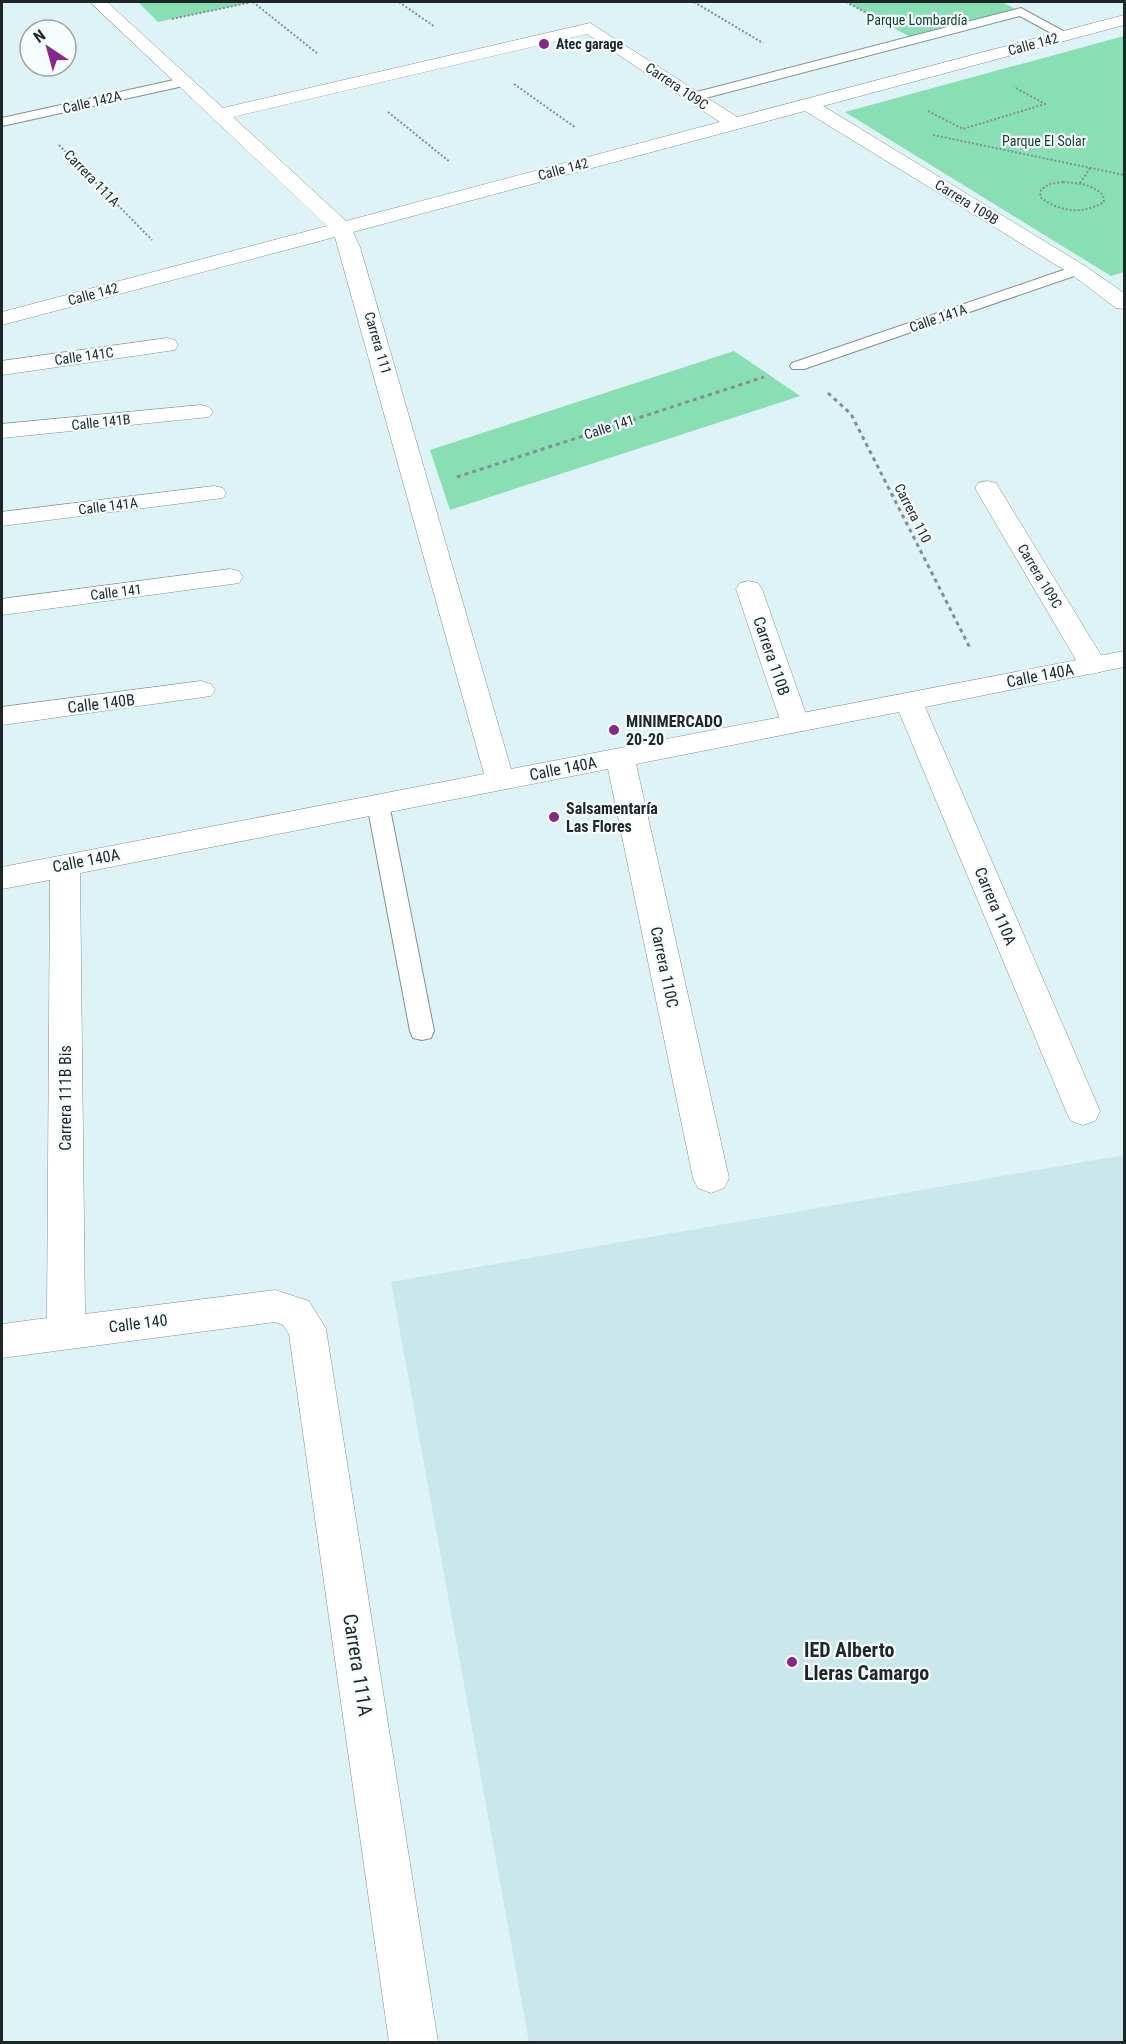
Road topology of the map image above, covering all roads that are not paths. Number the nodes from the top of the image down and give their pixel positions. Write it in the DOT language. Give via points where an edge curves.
graph roads {
  1 [pos="98,2"];
  2 [pos="1125,20"];
  3 [pos="1066,36"];
  4 [pos="183,82"];
  5 [pos="694,97"];
  6 [pos="807,104"];
  7 [pos="219,115"];
  8 [pos="2,123"];
  9 [pos="735,124"];
  10 [pos="341,228"];
  11 [pos="1077,270"];
  12 [pos="1125,303"];
  13 [pos="2,319"];
  14 [pos="167,345"];
  15 [pos="798,366"];
  16 [pos="2,368"];
  17 [pos="201,412"];
  18 [pos="2,431"];
  19 [pos="987,488"];
  20 [pos="214,493"];
  21 [pos="2,519"];
  22 [pos="230,577"];
  23 [pos="749,589"];
  24 [pos="2,607"];
  25 [pos="1125,659"];
  26 [pos="1093,665"];
  27 [pos="201,690"];
  28 [pos="908,701"];
  29 [pos="2,716"];
  30 [pos="795,723"];
  31 [pos="620,757"];
  32 [pos="500,780"];
  33 [pos="378,804"];
  34 [pos="65,864"];
  35 [pos="2,878"];
  36 [pos="422,1031"];
  37 [pos="1083,1111"];
  38 [pos="711,1178"];
  39 [pos="275,1306"];
  40 [pos="66,1332"];
  41 [pos="2,1341"];
  42 [pos="414,2043"];
  1 -- 4 [label="street, Carrera 111"];
  2 -- 3 [label="street, Calle 142"];
  3 -- 5 [label="lane" via="1021,12"];
  3 -- 6 [label="street, Calle 142"];
  4 -- 7 [label="street, Carrera 111"];
  4 -- 8 [label="lane, Calle 142A"];
  5 -- 7 [label="street, Carrera 109C" via="590,28"];
  5 -- 9 [label="street, Carrera 109C"];
  6 -- 9 [label="street, Calle 142"];
  6 -- 11 [label="street, Carrera 109B"];
  7 -- 10 [label="street, Carrera 111"];
  9 -- 10 [label="street, Calle 142"];
  10 -- 13 [label="street, Calle 142"];
  10 -- 32 [label="street, Carrera 111" via="350,247 420,489"];
  11 -- 12 [label="street, Carrera 109B"];
  11 -- 15 [label="lane, Calle 141A"];
  14 -- 16 [label="street, Calle 141C"];
  17 -- 18 [label="street, Calle 141B"];
  19 -- 26 [label="street, Carrera 109C"];
  20 -- 21 [label="street, Calle 141A"];
  22 -- 24 [label="street, Calle 141"];
  23 -- 30 [label="street, Carrera 110B"];
  25 -- 26 [label="street, Calle 140A"];
  26 -- 28 [label="street, Calle 140A"];
  27 -- 29 [label="street, Calle 140B"];
  28 -- 30 [label="street, Calle 140A"];
  28 -- 37 [label="street, Carrera 110A"];
  30 -- 31 [label="street, Calle 140A"];
  31 -- 32 [label="street, Calle 140A"];
  31 -- 38 [label="street, Carrera 110C"];
  32 -- 33 [label="street, Calle 140A"];
  33 -- 34 [label="street, Calle 140A"];
  33 -- 36 [label="lane"];
  34 -- 35 [label="street, Calle 140A"];
  34 -- 40 [label="street, Carrera 111B Bis"];
  39 -- 40 [label="street, Calle 140"];
  39 -- 42 [label="street, Carrera 111A" via="296,1313 307,1329"];
  40 -- 41 [label="street, Calle 140"];
}
